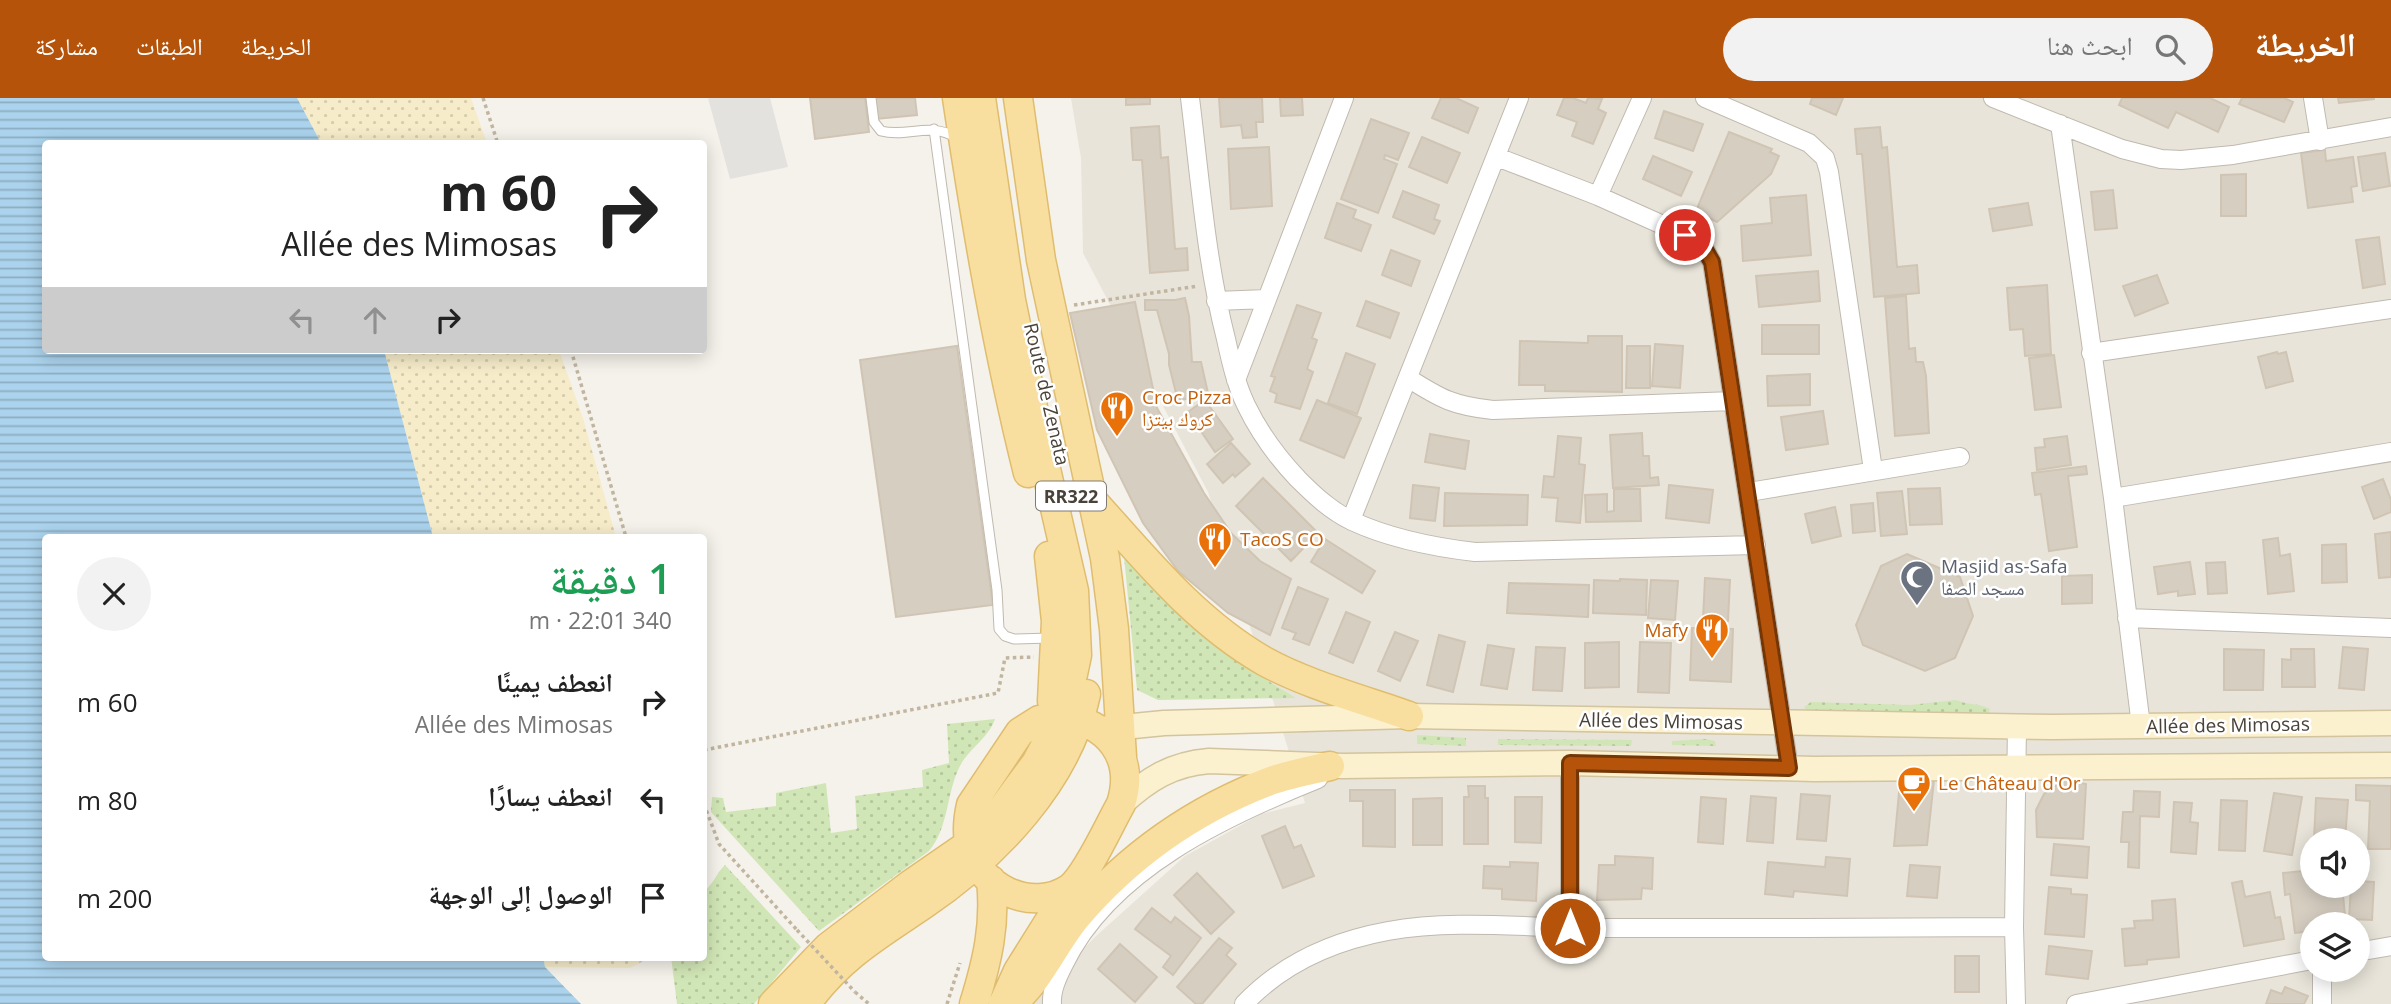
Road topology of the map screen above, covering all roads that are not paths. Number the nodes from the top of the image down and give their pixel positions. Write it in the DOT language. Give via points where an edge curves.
graph roads {
  1 [pos="871,98"];
  2 [pos="957,98"];
  3 [pos="981,98"];
  4 [pos="994,98"];
  5 [pos="1018,98"];
  6 [pos="1189,98"];
  7 [pos="1519,98"];
  8 [pos="1642,98"];
  9 [pos="1705,98"];
  10 [pos="1993,98"];
  11 [pos="2313,98"];
  12 [pos="1339,103"];
  13 [pos="2060,124"];
  14 [pos="2391,127"];
  15 [pos="934,129"];
  16 [pos="2320,141"];
  17 [pos="964,143"];
  18 [pos="1497,157"];
  19 [pos="1598,196"];
  20 [pos="1215,292"];
  21 [pos="1267,299"];
  22 [pos="2391,309"];
  23 [pos="2091,352"];
  24 [pos="1408,378"];
  25 [pos="1236,380"];
  26 [pos="1733,401"];
  27 [pos="2391,453"];
  28 [pos="1960,457"];
  29 [pos="1873,470"];
  30 [pos="1749,492"];
  31 [pos="2113,498"];
  32 [pos="1092,500"];
  33 [pos="1351,520"];
  34 [pos="1756,545"];
  35 [pos="2127,618"];
  36 [pos="2391,628"];
  37 [pos="1056,647"];
  38 [pos="1409,716"];
  39 [pos="1082,722"];
  40 [pos="2391,723"];
  41 [pos="1784,724"];
  42 [pos="2141,726"];
  43 [pos="2017,727"];
  44 [pos="1570,763"];
  45 [pos="2391,765"];
  46 [pos="1342,766"];
  47 [pos="1789,768"];
  48 [pos="2016,768"];
  49 [pos="1121,804"];
  50 [pos="979,862"];
  51 [pos="1070,888"];
  52 [pos="2014,927"];
  53 [pos="1570,928"];
  54 [pos="2391,946"];
  55 [pos="2370,950"];
  56 [pos="2300,962"];
  57 [pos="2322,982"];
  58 [pos="773,1004"];
  59 [pos="806,1004"];
  60 [pos="974,1004"];
  61 [pos="1003,1004"];
  62 [pos="1012,1004"];
  63 [pos="1052,1004"];
  64 [pos="1244,1004"];
  65 [pos="2016,1004"];
  66 [pos="2076,1004"];
  67 [pos="2322,1004"];
  1 -- 15 [label="lane" via="874,122 881,131"];
  2 -- 17 [label="main road, Route de Zenata / RR322"];
  3 -- 39 [label="main road, Route de Zenata / RR322" via="1011,300 1074,591"];
  4 -- 39 [label="main road, Route de Zenata / RR322" via="1038,366 1091,588"];
  5 -- 32 [label="main road, Route de Zenata / RR322" via="1041,260"];
  6 -- 20 [label="street"];
  7 -- 18 [label="street"];
  8 -- 19 [label="street"];
  9 -- 29 [label="street" via="1808,143 1825,159"];
  10 -- 13 [label="street"];
  11 -- 16 [label="street"];
  12 -- 21 [label="street"];
  13 -- 16 [label="street" via="2161,159 2210,158"];
  13 -- 23 [label="street"];
  14 -- 16 [label="street"];
  15 -- 17 [label="lane"];
  15 -- 37 [label="lane" via="999,629 1014,639"];
  17 -- 37 [label="main road, Route de Zenata / RR322" via="1016,422 1051,561"];
  18 -- 19 [label="street"];
  18 -- 24 [label="street"];
  19 -- 26 [label="street" via="1685,235 1709,254"];
  20 -- 21 [label="street"];
  20 -- 25 [label="street"];
  21 -- 25 [label="street"];
  22 -- 23 [label="street"];
  23 -- 31 [label="street"];
  24 -- 26 [label="street" via="1441,399 1493,410"];
  24 -- 33 [label="street"];
  25 -- 33 [label="street" via="1262,434 1285,466 1311,492"];
  26 -- 30 [label="street"];
  27 -- 31 [label="street"];
  28 -- 29 [label="street"];
  29 -- 30 [label="street"];
  30 -- 34 [label="street"];
  31 -- 35 [label="street"];
  32 -- 38 [label="main road" via="1153,568 1231,641 1287,673"];
  32 -- 39 [label="main road, Route de Zenata / RR322" via="1111,595"];
  33 -- 34 [label="street" via="1398,539 1475,552"];
  34 -- 41 [label="street"];
  35 -- 36 [label="street"];
  35 -- 42 [label="street"];
  37 -- 39 [label="main road, Route de Zenata / RR322"];
  38 -- 39 [label="main road, Allée des Mimosas"];
  38 -- 41 [label="main road, Allée des Mimosas"];
  39 -- 49 [label="main road, Route de Zenata / RR322" via="1122,757 1126,781"];
  39 -- 50 [label="main road, Route de Zenata / RR322" via="1037,798"];
  39 -- 50 [label="main road" via="1039,720 1020,732 971,805 968,819"];
  40 -- 42 [label="main road, Allée des Mimosas"];
  41 -- 43 [label="main road, Allée des Mimosas"];
  41 -- 47 [label="street"];
  42 -- 43 [label="main road, Allée des Mimosas"];
  43 -- 48 [label="street"];
  44 -- 46 [label="main road"];
  44 -- 47 [label="main road"];
  44 -- 53 [label="street"];
  45 -- 48 [label="main road"];
  46 -- 49 [label="main road" via="1194,762 1164,771"];
  46 -- 62 [label="main road" via="1277,779 1236,795 1201,812 1134,858 1090,901 1039,976"];
  46 -- 63 [label="street" via="1223,820 1132,881 1111,899 1072,948 1058,976"];
  47 -- 48 [label="main road"];
  48 -- 52 [label="street"];
  49 -- 51 [label="main road, RR322"];
  50 -- 51 [label="main road" via="1008,893 1030,899 1051,897"];
  50 -- 58 [label="main road" via="911,884 828,947"];
  50 -- 59 [label="main road" via="853,953"];
  50 -- 60 [label="main road" via="993,905 991,941"];
  51 -- 61 [label="main road, RR322" via="1018,971"];
  52 -- 53 [label="street"];
  52 -- 65 [label="street"];
  53 -- 64 [label="street" via="1448,926 1389,931 1337,944 1300,960 1272,977"];
  54 -- 55 [label="street"];
  56 -- 66 [label="street"];
  57 -- 67 [label="street"];
}
